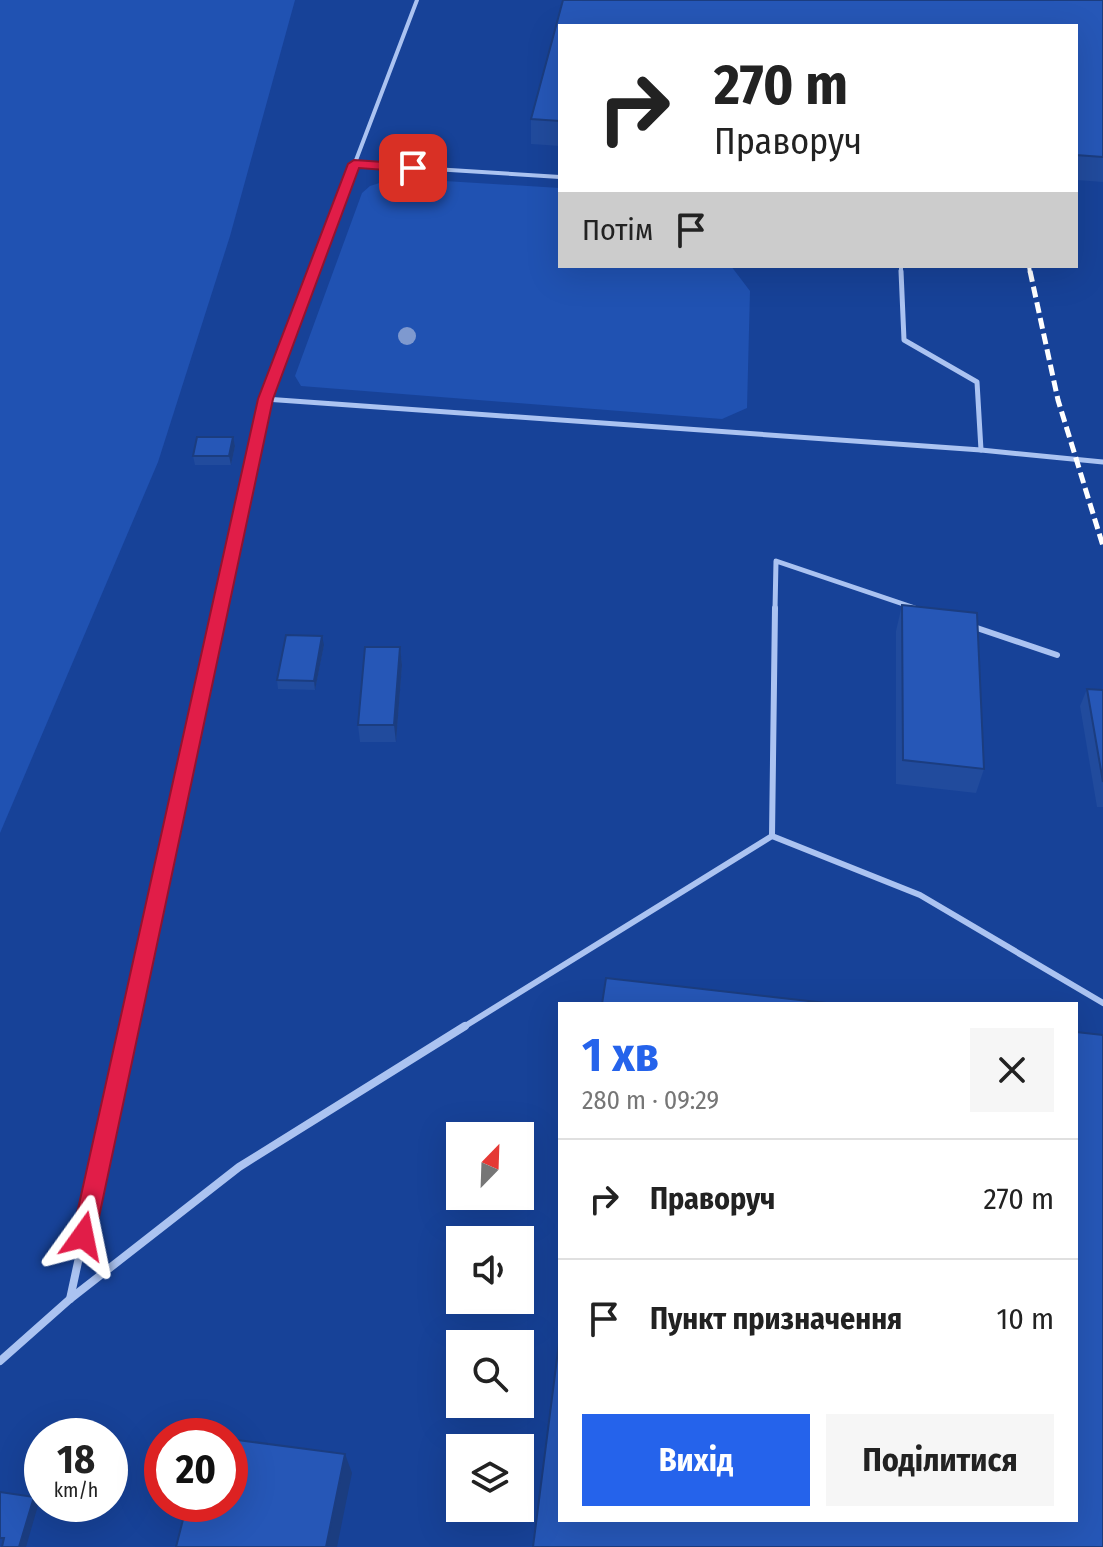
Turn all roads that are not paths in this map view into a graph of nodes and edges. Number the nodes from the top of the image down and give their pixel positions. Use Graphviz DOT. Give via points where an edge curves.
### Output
graph roads {
  1 [pos="417,0"];
  2 [pos="354,164"];
  3 [pos="558,177"];
  4 [pos="901,268"];
  5 [pos="265,399"];
  6 [pos="981,450"];
  7 [pos="1103,462"];
  8 [pos="924,611"];
  9 [pos="968,626"];
  10 [pos="1057,655"];
  11 [pos="772,836"];
  12 [pos="1103,1003"];
  13 [pos="70,1299"];
  14 [pos="0,1361"];
  1 -- 2 [label="lane"];
  2 -- 3 [label="lane"];
  2 -- 5 [label="lane"];
  4 -- 6 [label="lane" via="904,340 977,382"];
  5 -- 6 [label="lane"];
  5 -- 13 [label="lane"];
  6 -- 7 [label="lane"];
  8 -- 11 [label="lane" via="776,561"];
  9 -- 10 [label="lane"];
  11 -- 12 [label="lane" via="920,895"];
  11 -- 13 [label="lane" via="239,1167"];
  13 -- 14 [label="lane"];
}
